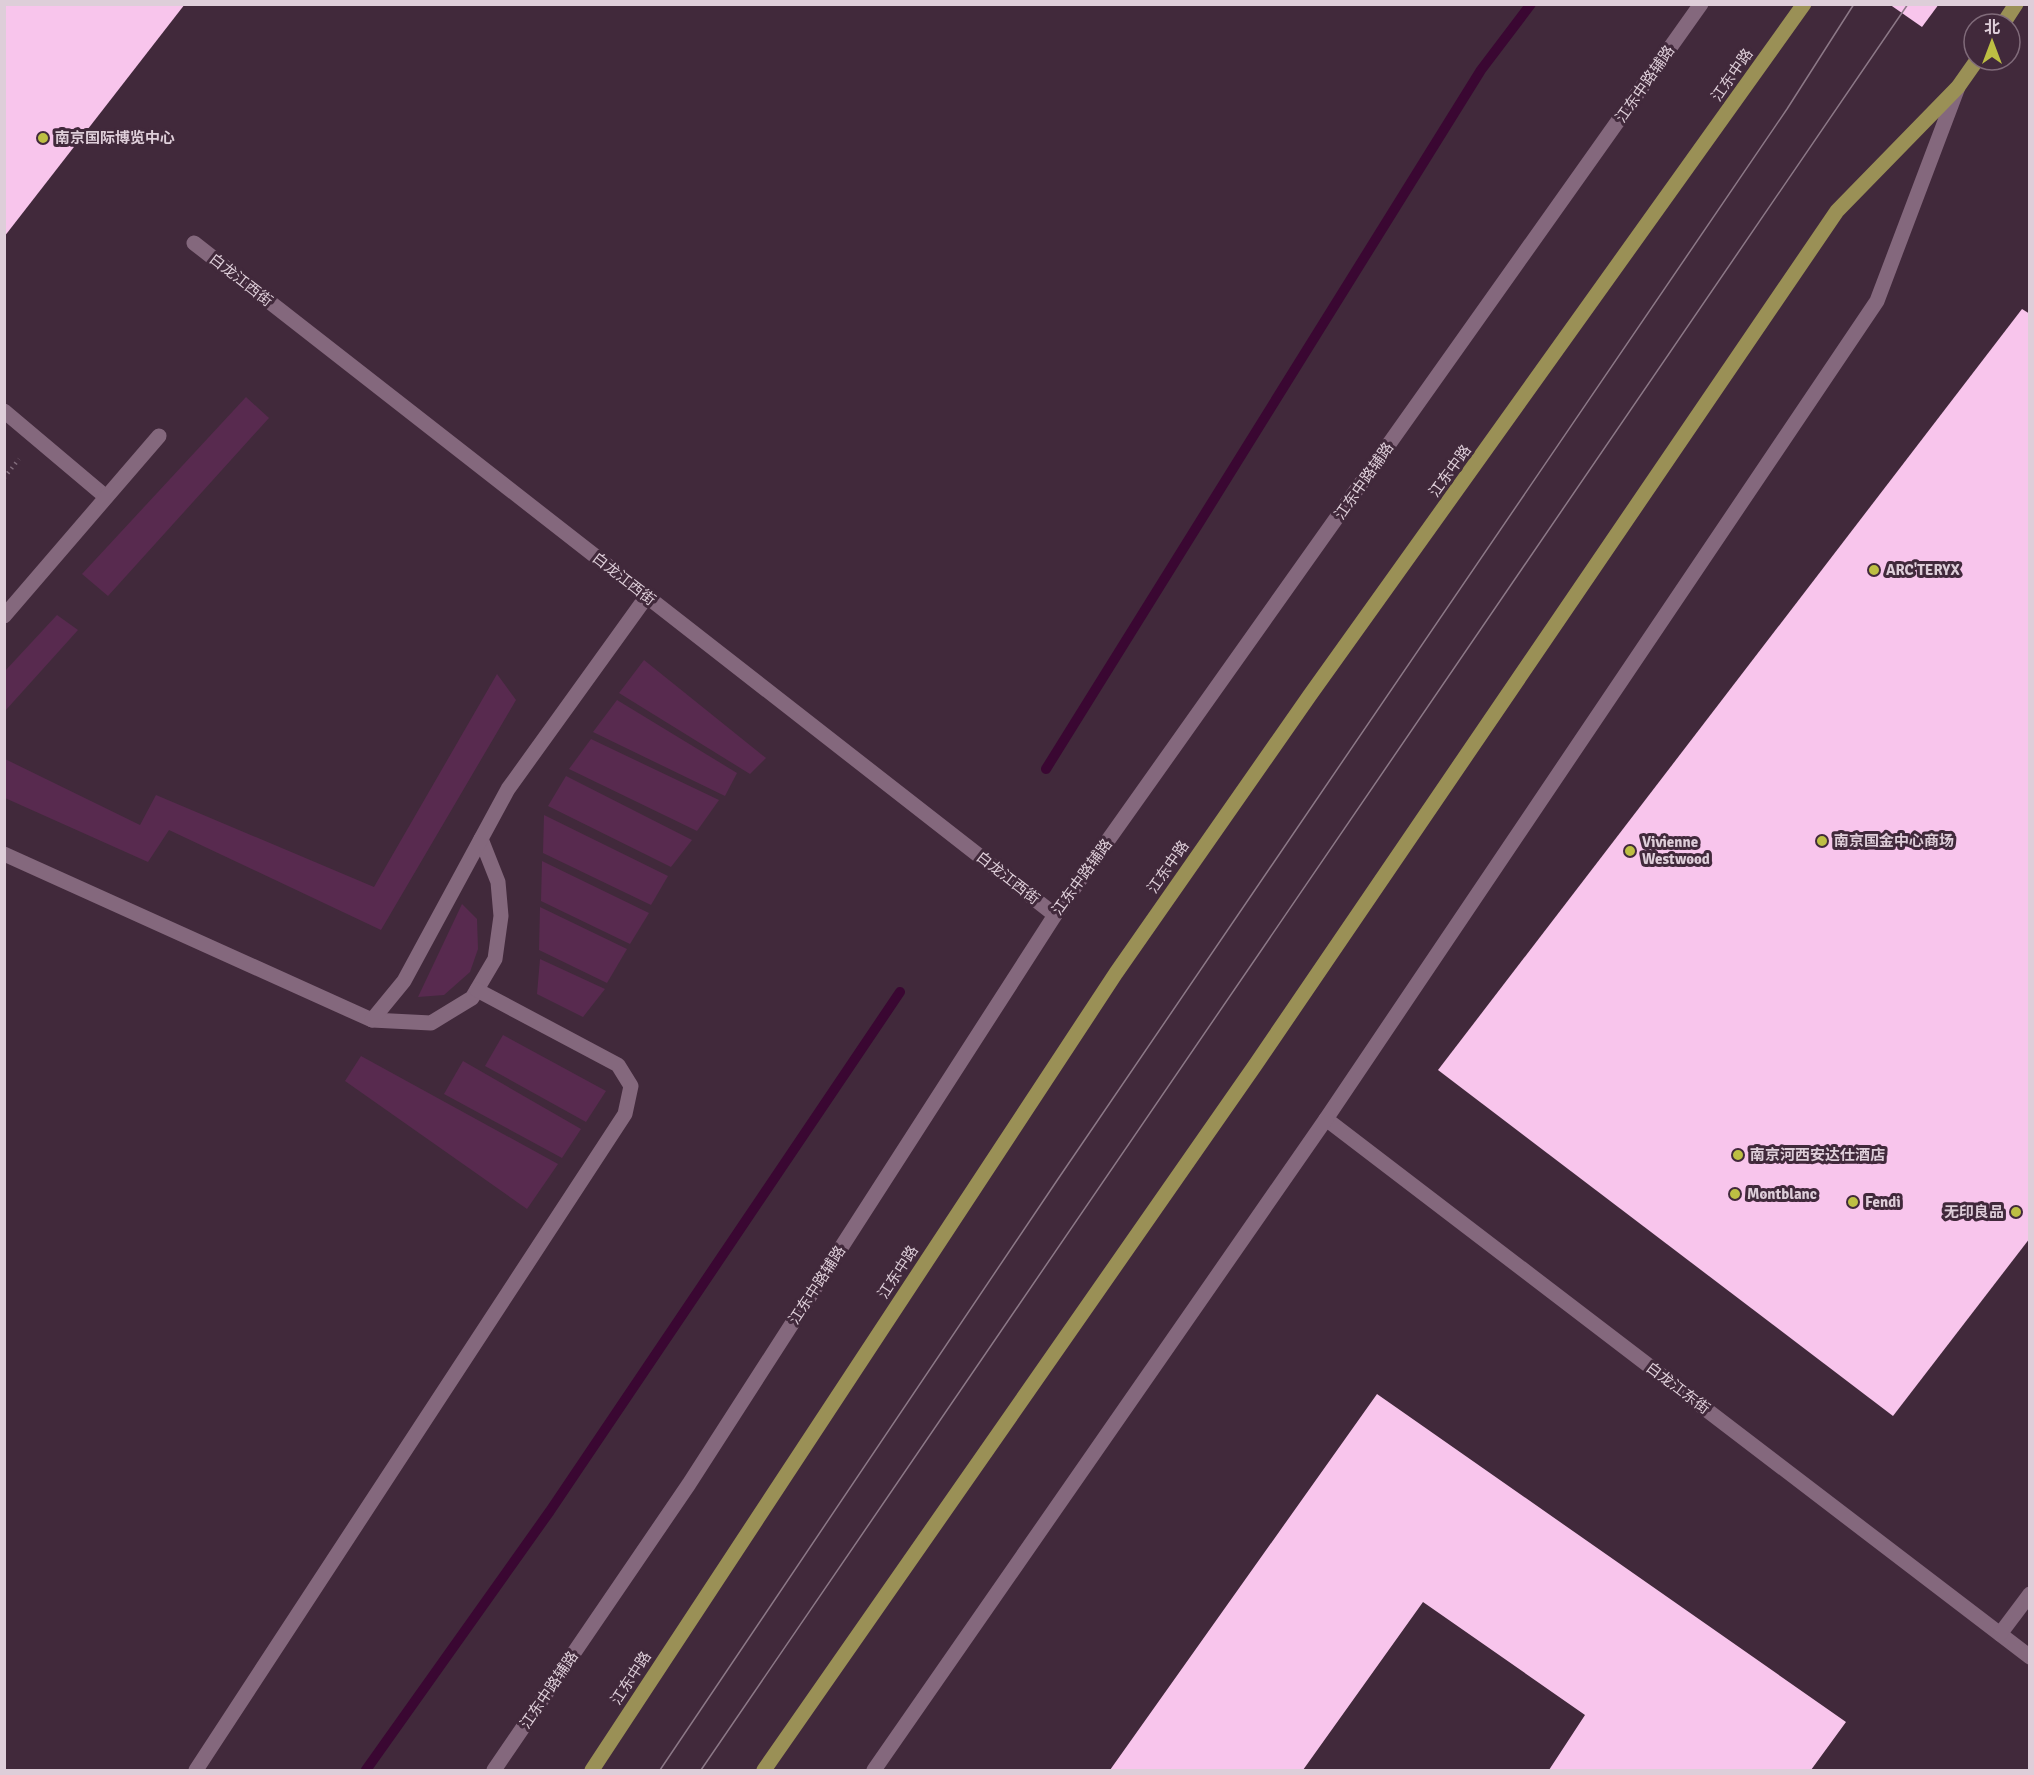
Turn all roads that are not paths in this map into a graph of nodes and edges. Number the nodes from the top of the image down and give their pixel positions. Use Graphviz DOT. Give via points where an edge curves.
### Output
graph roads {
  1 [pos="1701,4"];
  2 [pos="1804,4"];
  3 [pos="1969,72"];
  4 [pos="1958,87"];
  5 [pos="194,243"];
  6 [pos="4,411"];
  7 [pos="159,436"];
  8 [pos="106,497"];
  9 [pos="647,596"];
  10 [pos="4,616"];
  11 [pos="481,839"];
  12 [pos="4,854"];
  13 [pos="1055,915"];
  14 [pos="477,990"];
  15 [pos="372,1020"];
  16 [pos="1326,1119"];
  17 [pos="2030,1594"];
  18 [pos="2000,1634"];
  19 [pos="2030,1657"];
  20 [pos="196,1770"];
  21 [pos="494,1770"];
  22 [pos="592,1770"];
  23 [pos="764,1770"];
  24 [pos="874,1770"];
  1 -- 13 [label="street, 江东中路辅路"];
  2 -- 22 [label="main road, 江东中路" via="1116,973"];
  3 -- 4 [label="main road"];
  4 -- 16 [label="street" via="1877,301"];
  4 -- 23 [label="main road" via="1837,211 1256,1064"];
  5 -- 9 [label="street, 白龙江西街"];
  6 -- 8 [label="street"];
  7 -- 8 [label="street"];
  8 -- 10 [label="street"];
  9 -- 11 [label="street" via="508,789"];
  9 -- 13 [label="street, 白龙江西街"];
  11 -- 14 [label="street" via="498,882 501,916 495,958"];
  11 -- 15 [label="street" via="404,981"];
  12 -- 15 [label="street"];
  13 -- 21 [label="street, 江东中路辅路" via="690,1484"];
  14 -- 15 [label="street" via="472,998 431,1023"];
  14 -- 20 [label="street" via="618,1065 631,1086 625,1114"];
  16 -- 18 [label="street, 白龙江东街"];
  16 -- 24 [label="street"];
  17 -- 18 [label="street"];
  18 -- 19 [label="street, 白龙江东街"];
}
